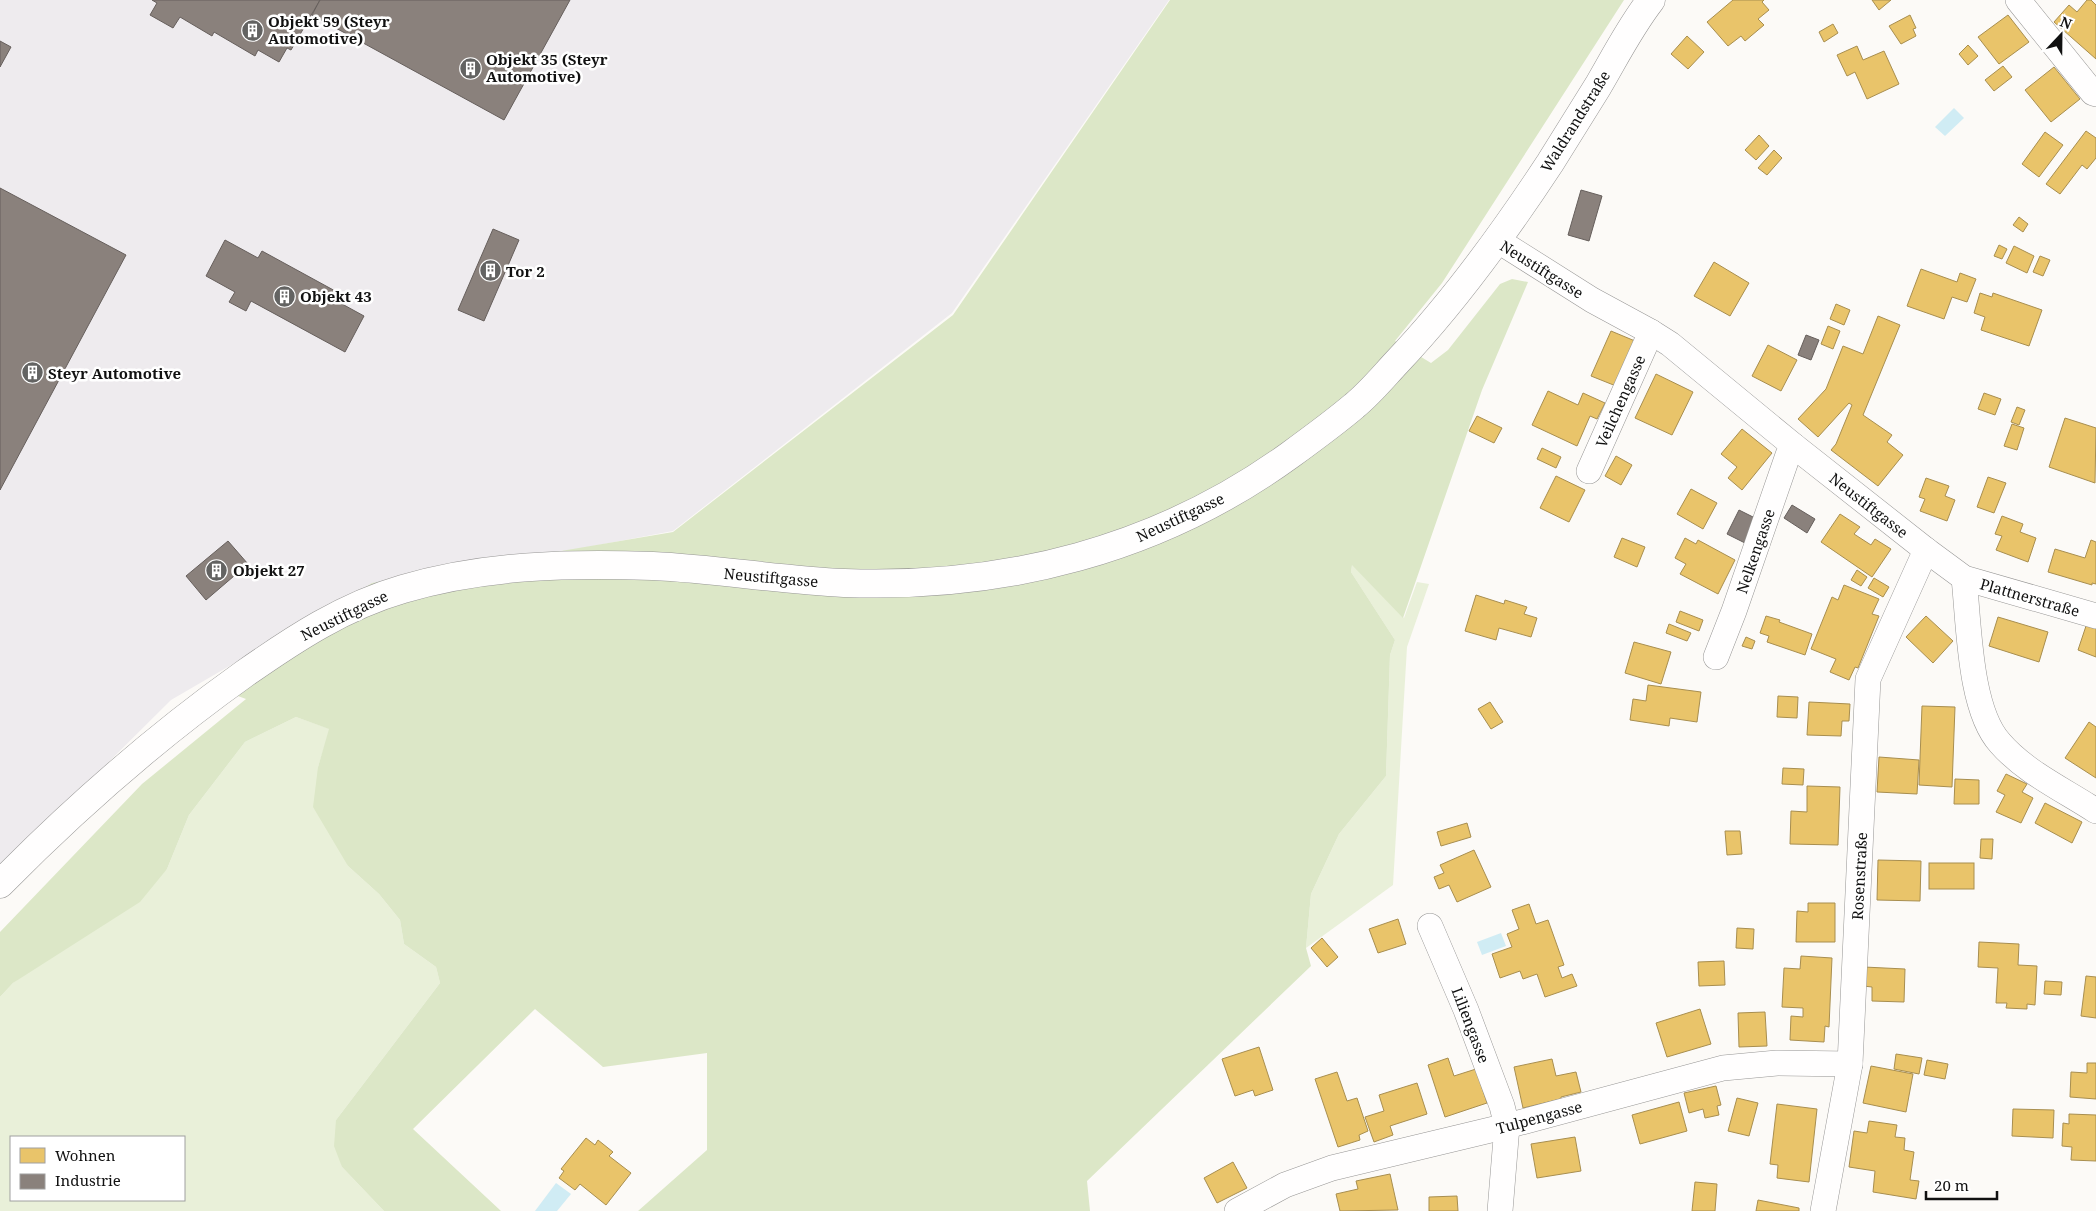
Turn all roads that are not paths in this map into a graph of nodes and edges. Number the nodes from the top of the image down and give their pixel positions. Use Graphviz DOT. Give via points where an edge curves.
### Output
graph roads {
  1 [pos="1650,0"];
  2 [pos="2018,0"];
  3 [pos="2095,92"];
  4 [pos="1497,240"];
  5 [pos="1651,332"];
  6 [pos="1794,446"];
  7 [pos="1589,471"];
  8 [pos="1926,550"];
  9 [pos="1964,578"];
  10 [pos="2096,616"];
  11 [pos="1716,657"];
  12 [pos="2096,811"];
  13 [pos="0,884"];
  14 [pos="1430,926"];
  15 [pos="1850,1064"];
  16 [pos="1507,1126"];
  17 [pos="1237,1211"];
  18 [pos="1500,1211"];
  19 [pos="1823,1211"];
  1 -- 4 [label="street, Waldrandstraße"];
  2 -- 3 [label="street"];
  4 -- 5 [label="street, Neustiftgasse" via="1592,300"];
  4 -- 13 [label="street, Neustiftgasse" via="1431,327 1357,404 1252,480 1174,522 1080,557 992,576 945,582 844,583 655,566 563,566 473,573 402,589 371,599 308,630 199,706 71,816"];
  5 -- 6 [label="street, Neustiftgasse"];
  5 -- 7 [label="street, Veilchengasse"];
  6 -- 8 [label="street, Neustiftgasse"];
  6 -- 11 [label="street, Nelkengasse"];
  8 -- 9 [label="street, Neustiftgasse"];
  8 -- 15 [label="street, Rosenstraße" via="1868,679"];
  9 -- 10 [label="street, Plattnerstraße"];
  9 -- 12 [label="street" via="1975,689 1988,726 2012,755"];
  14 -- 16 [label="street, Liliengasse" via="1466,1010"];
  15 -- 16 [label="street, Tulpengasse" via="1723,1068"];
  15 -- 19 [label="street, Rosenstraße"];
  16 -- 17 [label="street, Tulpengasse" via="1332,1168 1285,1185"];
  16 -- 18 [label="street, Liliengasse"];
}
